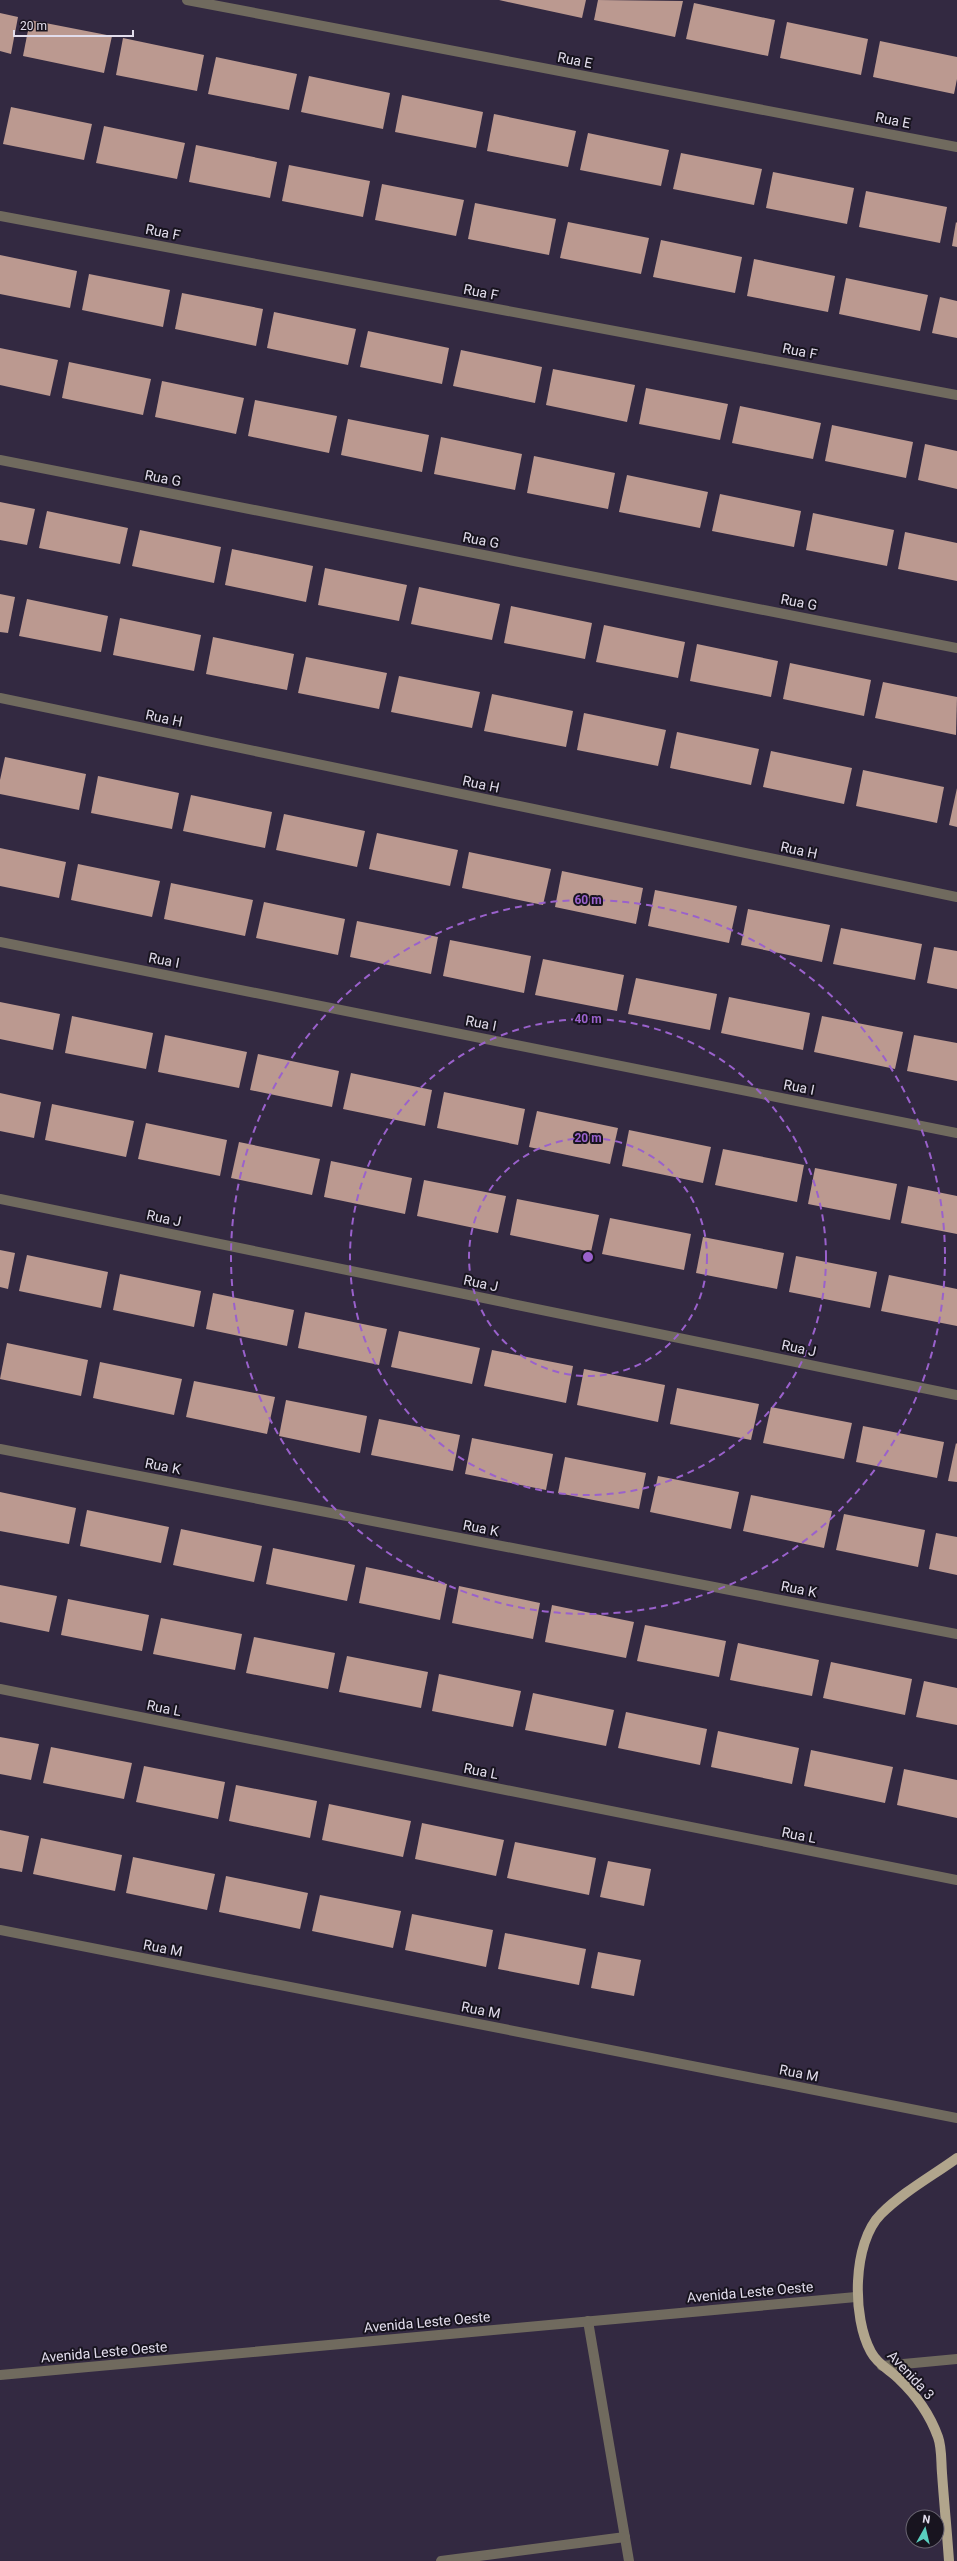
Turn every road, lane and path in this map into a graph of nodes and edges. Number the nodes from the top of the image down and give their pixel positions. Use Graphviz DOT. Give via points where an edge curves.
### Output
graph roads {
  1 [pos="188,0"];
  2 [pos="957,147"];
  3 [pos="0,216"];
  4 [pos="957,395"];
  5 [pos="0,460"];
  6 [pos="957,648"];
  7 [pos="0,698"];
  8 [pos="957,897"];
  9 [pos="0,942"];
  10 [pos="957,1133"];
  11 [pos="0,1199"];
  12 [pos="957,1395"];
  13 [pos="0,1449"];
  14 [pos="957,1634"];
  15 [pos="0,1689"];
  16 [pos="957,1880"];
  17 [pos="0,1930"];
  18 [pos="957,2118"];
  19 [pos="957,2158"];
  20 [pos="856,2296"];
  21 [pos="588,2321"];
  22 [pos="957,2359"];
  23 [pos="882,2366"];
  24 [pos="0,2375"];
  25 [pos="625,2537"];
  26 [pos="441,2561"];
  27 [pos="629,2561"];
  28 [pos="949,2561"];
  1 -- 2 [label="street, Rua E"];
  3 -- 4 [label="street, Rua F"];
  5 -- 6 [label="street, Rua G"];
  7 -- 8 [label="street, Rua H"];
  9 -- 10 [label="street, Rua I"];
  11 -- 12 [label="street, Rua J"];
  13 -- 14 [label="street, Rua K"];
  15 -- 16 [label="street, Rua L"];
  17 -- 18 [label="street, Rua M"];
  19 -- 20 [label="main road, Avenida 3" via="880,2215 866,2241 858,2272"];
  20 -- 21 [label="street, Avenida Leste Oeste"];
  20 -- 23 [label="main road, Avenida 3" via="860,2325 871,2352"];
  21 -- 24 [label="street, Avenida Leste Oeste"];
  21 -- 25 [label="street"];
  22 -- 23 [label="street"];
  23 -- 28 [label="main road, Avenida 3" via="914,2395 928,2415 938,2439"];
  25 -- 26 [label="street"];
  25 -- 27 [label="street"];
}
